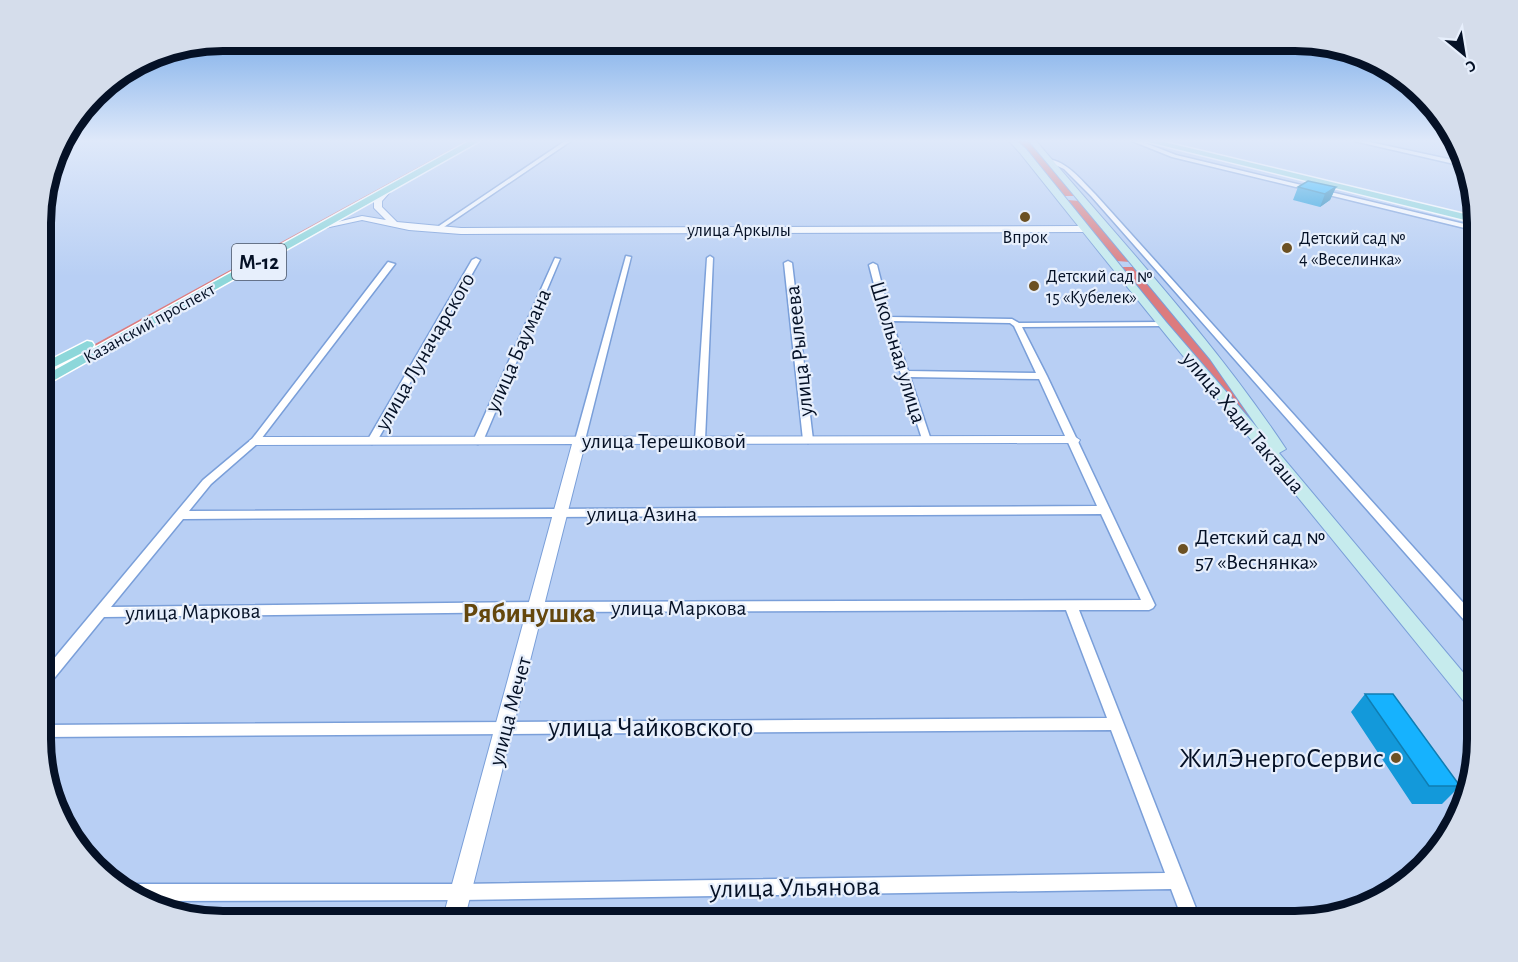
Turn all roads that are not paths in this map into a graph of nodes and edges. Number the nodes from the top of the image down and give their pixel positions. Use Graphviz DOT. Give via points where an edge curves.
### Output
graph roads {
  1 [pos="379,186"];
  2 [pos="397,186"];
  3 [pos="502,186"];
  4 [pos="1050,186"];
  5 [pos="1071,186"];
  6 [pos="1080,186"];
  7 [pos="1298,186"];
  8 [pos="1337,186"];
  9 [pos="386,192"];
  10 [pos="1061,200"];
  11 [pos="1084,202"];
  12 [pos="1100,212"];
  13 [pos="1467,217"];
  14 [pos="394,224"];
  15 [pos="325,226"];
  16 [pos="1467,227"];
  17 [pos="1084,229"];
  18 [pos="436,230"];
  19 [pos="628,257"];
  20 [pos="710,258"];
  21 [pos="557,259"];
  22 [pos="476,260"];
  23 [pos="1112,262"];
  24 [pos="788,263"];
  25 [pos="391,264"];
  26 [pos="873,265"];
  27 [pos="1138,267"];
  28 [pos="1170,283"];
  29 [pos="887,319"];
  30 [pos="1014,323"];
  31 [pos="1162,324"];
  32 [pos="51,364"];
  33 [pos="905,374"];
  34 [pos="1043,376"];
  35 [pos="51,378"];
  36 [pos="700,440"];
  37 [pos="808,440"];
  38 [pos="926,440"];
  39 [pos="1074,440"];
  40 [pos="255,441"];
  41 [pos="372,441"];
  42 [pos="478,441"];
  43 [pos="580,441"];
  44 [pos="1103,510"];
  45 [pos="562,514"];
  46 [pos="180,515"];
  47 [pos="1071,606"];
  48 [pos="537,607"];
  49 [pos="101,612"];
  50 [pos="1467,615"];
  51 [pos="51,673"];
  52 [pos="1467,675"];
  53 [pos="1467,691"];
  54 [pos="1115,724"];
  55 [pos="505,727"];
  56 [pos="51,731"];
  57 [pos="1175,881"];
  58 [pos="460,892"];
  59 [pos="147,893"];
  60 [pos="455,911"];
  61 [pos="1188,911"];
  1 -- 32 [label="main road, Казанский проспект / М-12"];
  2 -- 9 [label="main road, Казанский проспект / М-12"];
  3 -- 18 [label="street"];
  4 -- 10 [label="main road, улица Хади Такташа"];
  5 -- 11 [label="main road, улица Хади Такташа"];
  6 -- 12 [label="street"];
  7 -- 16 [label="street"];
  8 -- 13 [label="main road"];
  9 -- 14 [label="street" via="378,201 378,208"];
  9 -- 15 [label="main road, Казанский проспект / М-12"];
  10 -- 11 [label="main road"];
  10 -- 17 [label="main road, улица Хади Такташа"];
  11 -- 12 [label="main road, улица Хади Такташа"];
  12 -- 27 [label="main road, улица Хади Такташа"];
  12 -- 28 [label="street"];
  14 -- 15 [label="street, улица Аркылы" via="362,218"];
  14 -- 18 [label="street, улица Аркылы"];
  15 -- 35 [label="main road, Казанский проспект / М-12"];
  17 -- 18 [label="street, улица Аркылы"];
  17 -- 23 [label="main road, улица Хади Такташа"];
  19 -- 43 [label="street, улица Мечет"];
  20 -- 36 [label="street"];
  21 -- 42 [label="street, улица Баумана"];
  22 -- 41 [label="street, улица Луначарского"];
  23 -- 27 [label="main road"];
  23 -- 31 [label="main road, улица Хади Такташа"];
  24 -- 37 [label="street, улица Рылеева"];
  25 -- 40 [label="street"];
  26 -- 29 [label="street, Школьная улица"];
  27 -- 28 [label="street"];
  27 -- 52 [label="main road, улица Хади Такташа" via="1214,356 1286,459"];
  28 -- 50 [label="street"];
  29 -- 30 [label="street"];
  29 -- 33 [label="street, Школьная улица"];
  30 -- 31 [label="street"];
  30 -- 34 [label="street"];
  31 -- 53 [label="main road, улица Хади Такташа"];
  33 -- 34 [label="street"];
  33 -- 38 [label="street, Школьная улица"];
  34 -- 39 [label="street"];
  36 -- 37 [label="street, улица Терешковой"];
  36 -- 43 [label="street, улица Терешковой"];
  37 -- 38 [label="street, улица Терешковой"];
  38 -- 39 [label="street, улица Терешковой"];
  39 -- 44 [label="street"];
  40 -- 41 [label="street, улица Терешковой"];
  40 -- 46 [label="street" via="207,482"];
  41 -- 42 [label="street, улица Терешковой"];
  42 -- 43 [label="street, улица Терешковой"];
  43 -- 45 [label="street, улица Мечет"];
  44 -- 45 [label="street, улица Азина"];
  44 -- 47 [label="street, улица Маркова" via="1149,606"];
  45 -- 46 [label="street, улица Азина"];
  45 -- 48 [label="street, улица Мечет"];
  46 -- 49 [label="street"];
  47 -- 48 [label="street, улица Маркова"];
  47 -- 54 [label="street"];
  48 -- 49 [label="street, улица Маркова"];
  48 -- 55 [label="street, улица Мечет"];
  49 -- 51 [label="street"];
  54 -- 55 [label="street, улица Чайковского"];
  54 -- 57 [label="street"];
  55 -- 56 [label="street, улица Чайковского"];
  55 -- 58 [label="street, улица Мечет"];
  57 -- 58 [label="street, улица Ульянова"];
  57 -- 61 [label="street"];
  58 -- 59 [label="street, улица Ульянова"];
  58 -- 60 [label="street, улица Мечет"];
}
